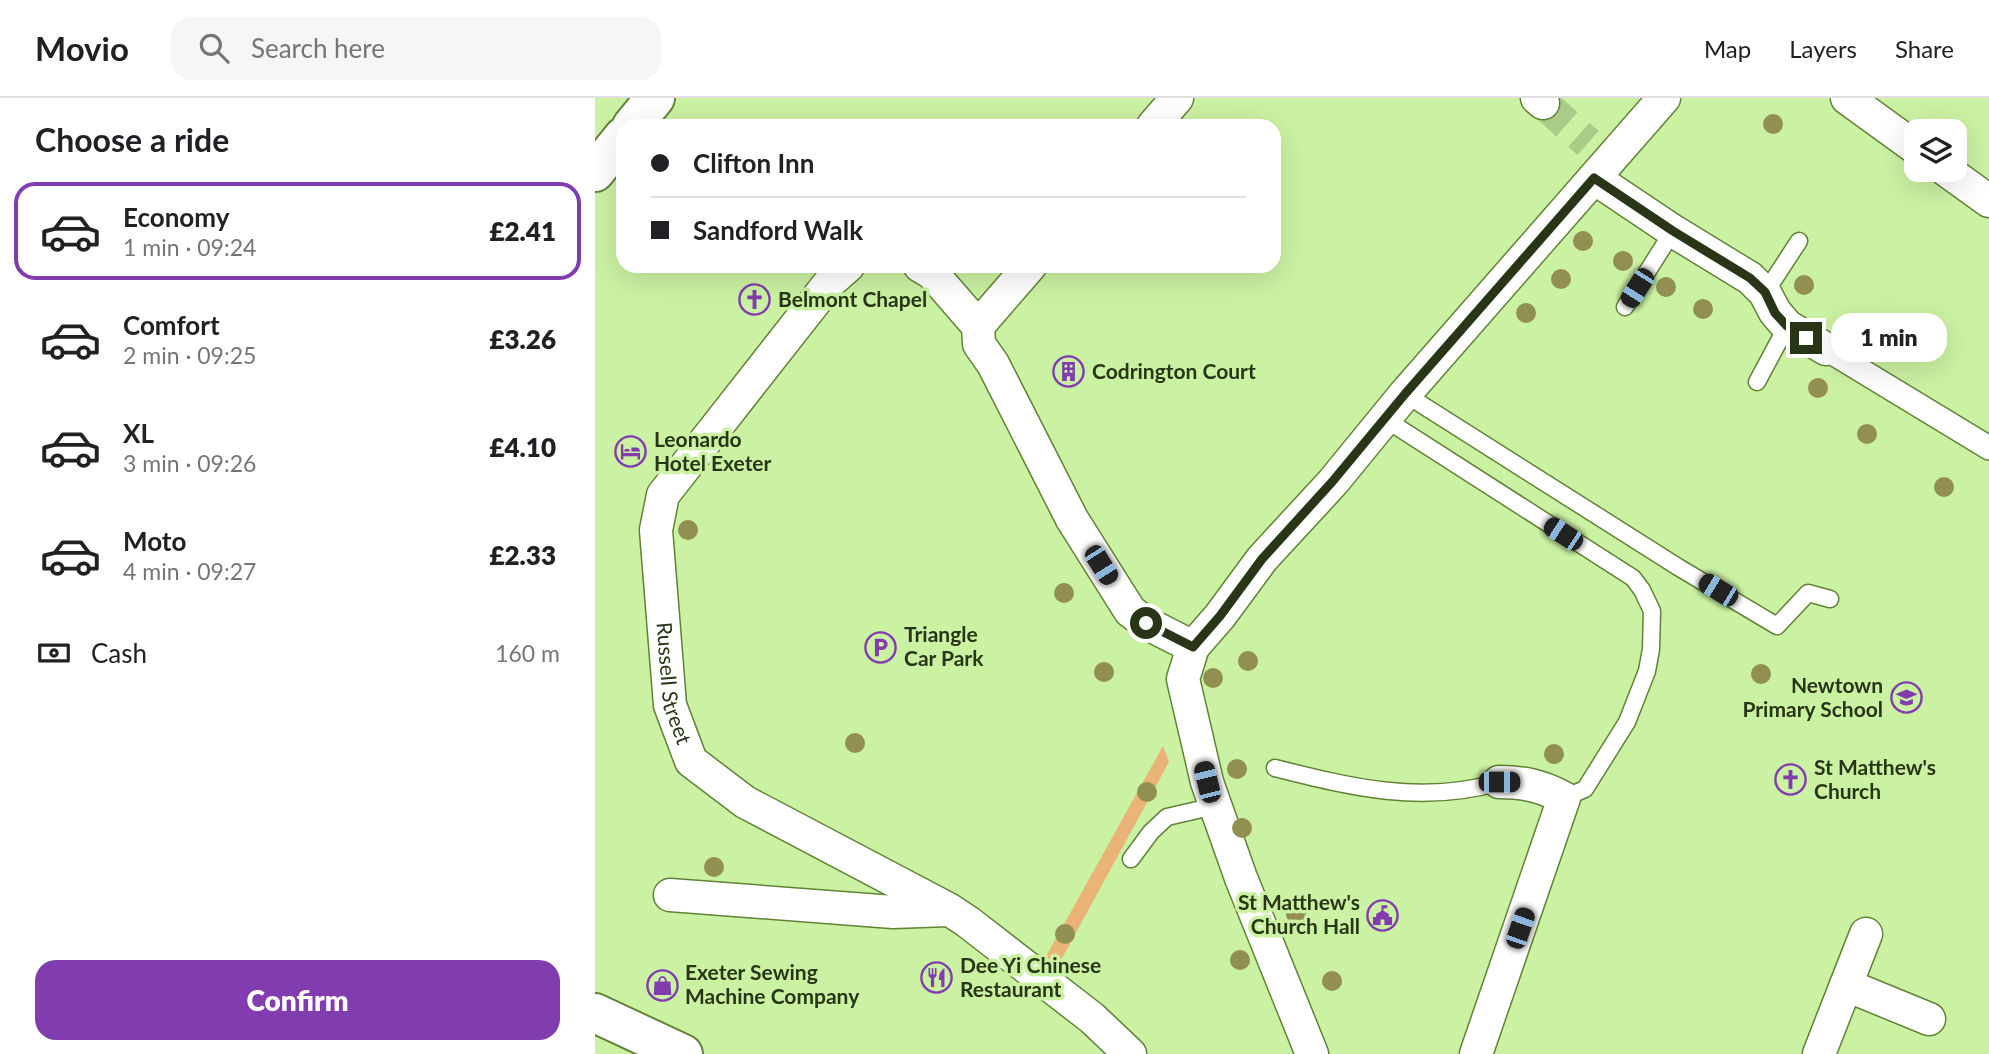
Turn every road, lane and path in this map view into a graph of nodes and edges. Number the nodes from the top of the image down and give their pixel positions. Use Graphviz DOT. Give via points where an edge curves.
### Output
graph roads {
  1 [pos="655,98"];
  2 [pos="1177,98"];
  3 [pos="1664,98"];
  4 [pos="1847,98"];
  5 [pos="638,119"];
  6 [pos="1159,119"];
  7 [pos="1904,139"];
  8 [pos="616,146"];
  9 [pos="1597,160"];
  10 [pos="595,172"];
  11 [pos="1963,182"];
  12 [pos="1989,201"];
  13 [pos="1673,231"];
  14 [pos="1799,241"];
  15 [pos="840,273"];
  16 [pos="932,273"];
  17 [pos="1024,273"];
  18 [pos="1765,292"];
  19 [pos="1625,307"];
  20 [pos="978,326"];
  21 [pos="1787,326"];
  22 [pos="1826,349"];
  23 [pos="1757,382"];
  24 [pos="1405,394"];
  25 [pos="1384,419"];
  26 [pos="1989,447"];
  27 [pos="1830,599"];
  28 [pos="1193,647"];
  29 [pos="1276,768"];
  30 [pos="1499,782"];
  31 [pos="1564,798"];
  32 [pos="1215,806"];
  33 [pos="1131,859"];
  34 [pos="670,895"];
  35 [pos="950,910"];
  36 [pos="1866,934"];
  37 [pos="1846,985"];
  38 [pos="595,1013"];
  39 [pos="1929,1019"];
  40 [pos="683,1054"];
  41 [pos="1129,1054"];
  42 [pos="1312,1054"];
  43 [pos="1476,1054"];
  44 [pos="1819,1054"];
  1 -- 5 [label="main road"];
  2 -- 6 [label="street"];
  3 -- 9 [label="street"];
  4 -- 7 [label="street"];
  8 -- 10 [label="main road"];
  9 -- 13 [label="street"];
  9 -- 24 [label="street"];
  11 -- 12 [label="street"];
  13 -- 18 [label="street"];
  13 -- 19 [label="lane"];
  14 -- 18 [label="lane"];
  15 -- 35 [label="street, Russell Street" via="663,495 656,530 670,705 691,761 745,802"];
  16 -- 20 [label="street"];
  17 -- 20 [label="street"];
  18 -- 21 [label="street"];
  20 -- 28 [label="street" via="979,344 1072,519 1130,611"];
  21 -- 22 [label="street"];
  21 -- 23 [label="lane"];
  22 -- 26 [label="street"];
  24 -- 25 [label="street"];
  24 -- 27 [label="lane" via="1777,626 1808,593"];
  25 -- 28 [label="street" via="1262,559"];
  25 -- 31 [label="lane" via="1633,578 1652,611 1647,671 1627,722 1585,789"];
  28 -- 32 [label="street" via="1183,679"];
  29 -- 30 [label="lane" via="1389,793 1479,788"];
  30 -- 31 [label="street" via="1525,782"];
  31 -- 43 [label="street"];
  32 -- 33 [label="lane" via="1167,817"];
  32 -- 42 [label="street"];
  34 -- 35 [label="street" via="893,912"];
  35 -- 41 [label="street, Russell Street" via="1092,1018"];
  36 -- 37 [label="street"];
  37 -- 39 [label="street"];
  37 -- 44 [label="street"];
  38 -- 40 [label="main road"];
}
